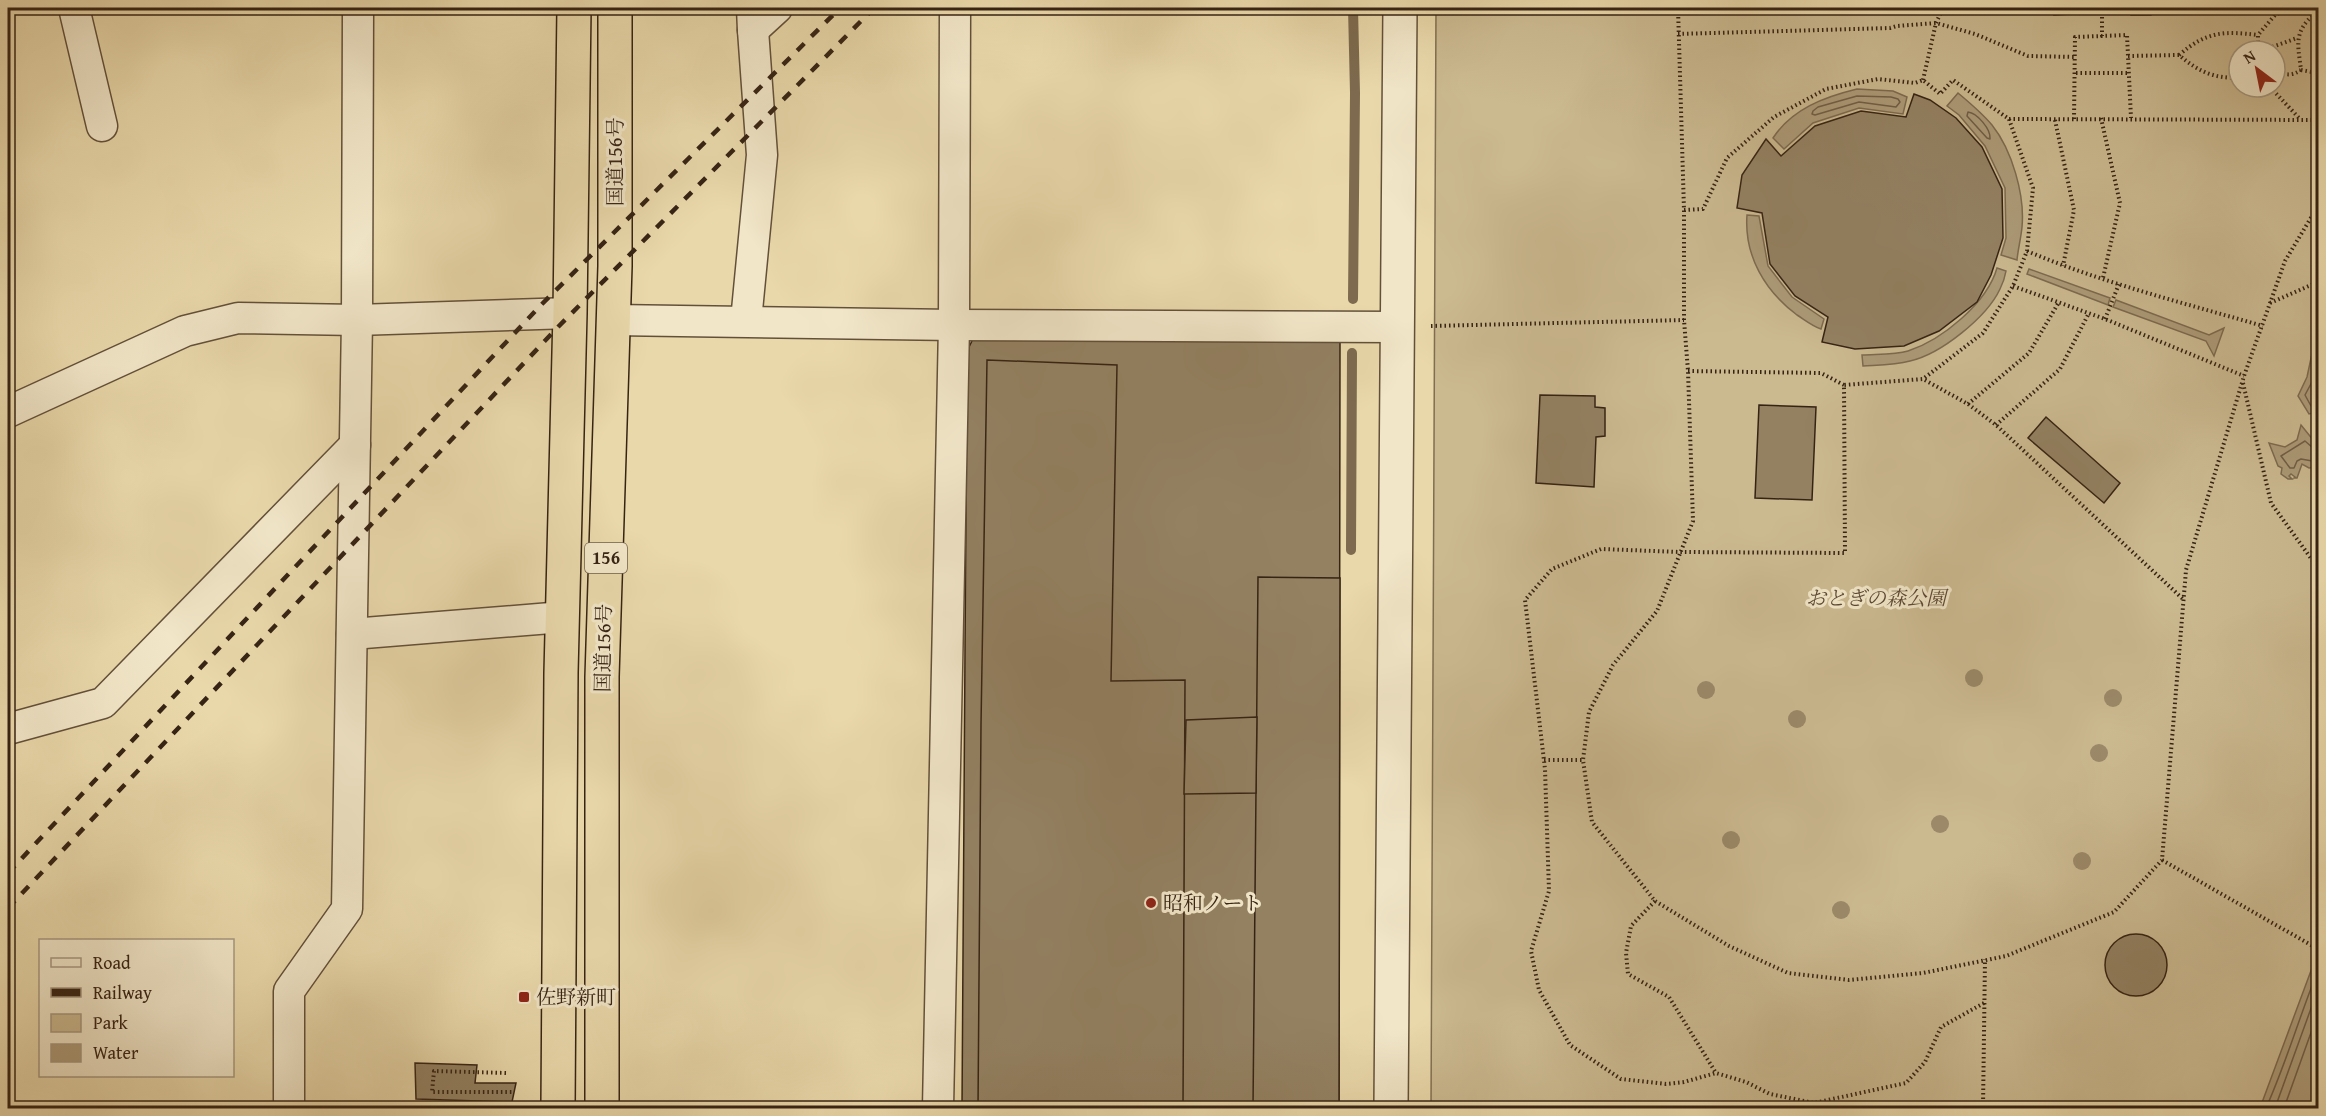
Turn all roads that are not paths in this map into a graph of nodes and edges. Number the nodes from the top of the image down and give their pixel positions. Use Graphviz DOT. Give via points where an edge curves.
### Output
graph roads {
  1 [pos="75,8"];
  2 [pos="358,8"];
  3 [pos="574,8"];
  4 [pos="615,8"];
  5 [pos="777,8"];
  6 [pos="955,8"];
  7 [pos="1400,8"];
  8 [pos="753,19"];
  9 [pos="102,126"];
  10 [pos="570,313"];
  11 [pos="357,320"];
  12 [pos="613,320"];
  13 [pos="746,321"];
  14 [pos="954,325"];
  15 [pos="1397,327"];
  16 [pos="8,412"];
  17 [pos="355,445"];
  18 [pos="563,617"];
  19 [pos="352,634"];
  20 [pos="8,729"];
  21 [pos="289,1108"];
  22 [pos="558,1108"];
  23 [pos="603,1108"];
  24 [pos="938,1108"];
  25 [pos="1391,1108"];
  1 -- 9 [label="street"];
  2 -- 11 [label="street"];
  3 -- 10 [label="highway, 国道156号 / 156"];
  4 -- 12 [label="highway, 国道156号 / 156"];
  5 -- 8 [label="street"];
  6 -- 14 [label="street"];
  7 -- 15 [label="street"];
  8 -- 13 [label="street" via="762,154"];
  10 -- 11 [label="street"];
  10 -- 18 [label="highway, 国道156号 / 156"];
  11 -- 16 [label="street" via="238,318 185,331"];
  11 -- 17 [label="street"];
  12 -- 13 [label="street"];
  12 -- 23 [label="highway, 国道156号 / 156" via="602,676"];
  13 -- 14 [label="street"];
  14 -- 15 [label="street"];
  14 -- 24 [label="street"];
  15 -- 25 [label="street"];
  17 -- 19 [label="street"];
  17 -- 20 [label="street" via="103,703"];
  18 -- 19 [label="street"];
  18 -- 22 [label="highway, 国道156号 / 156"];
  19 -- 21 [label="street" via="347,909 289,991"];
}
